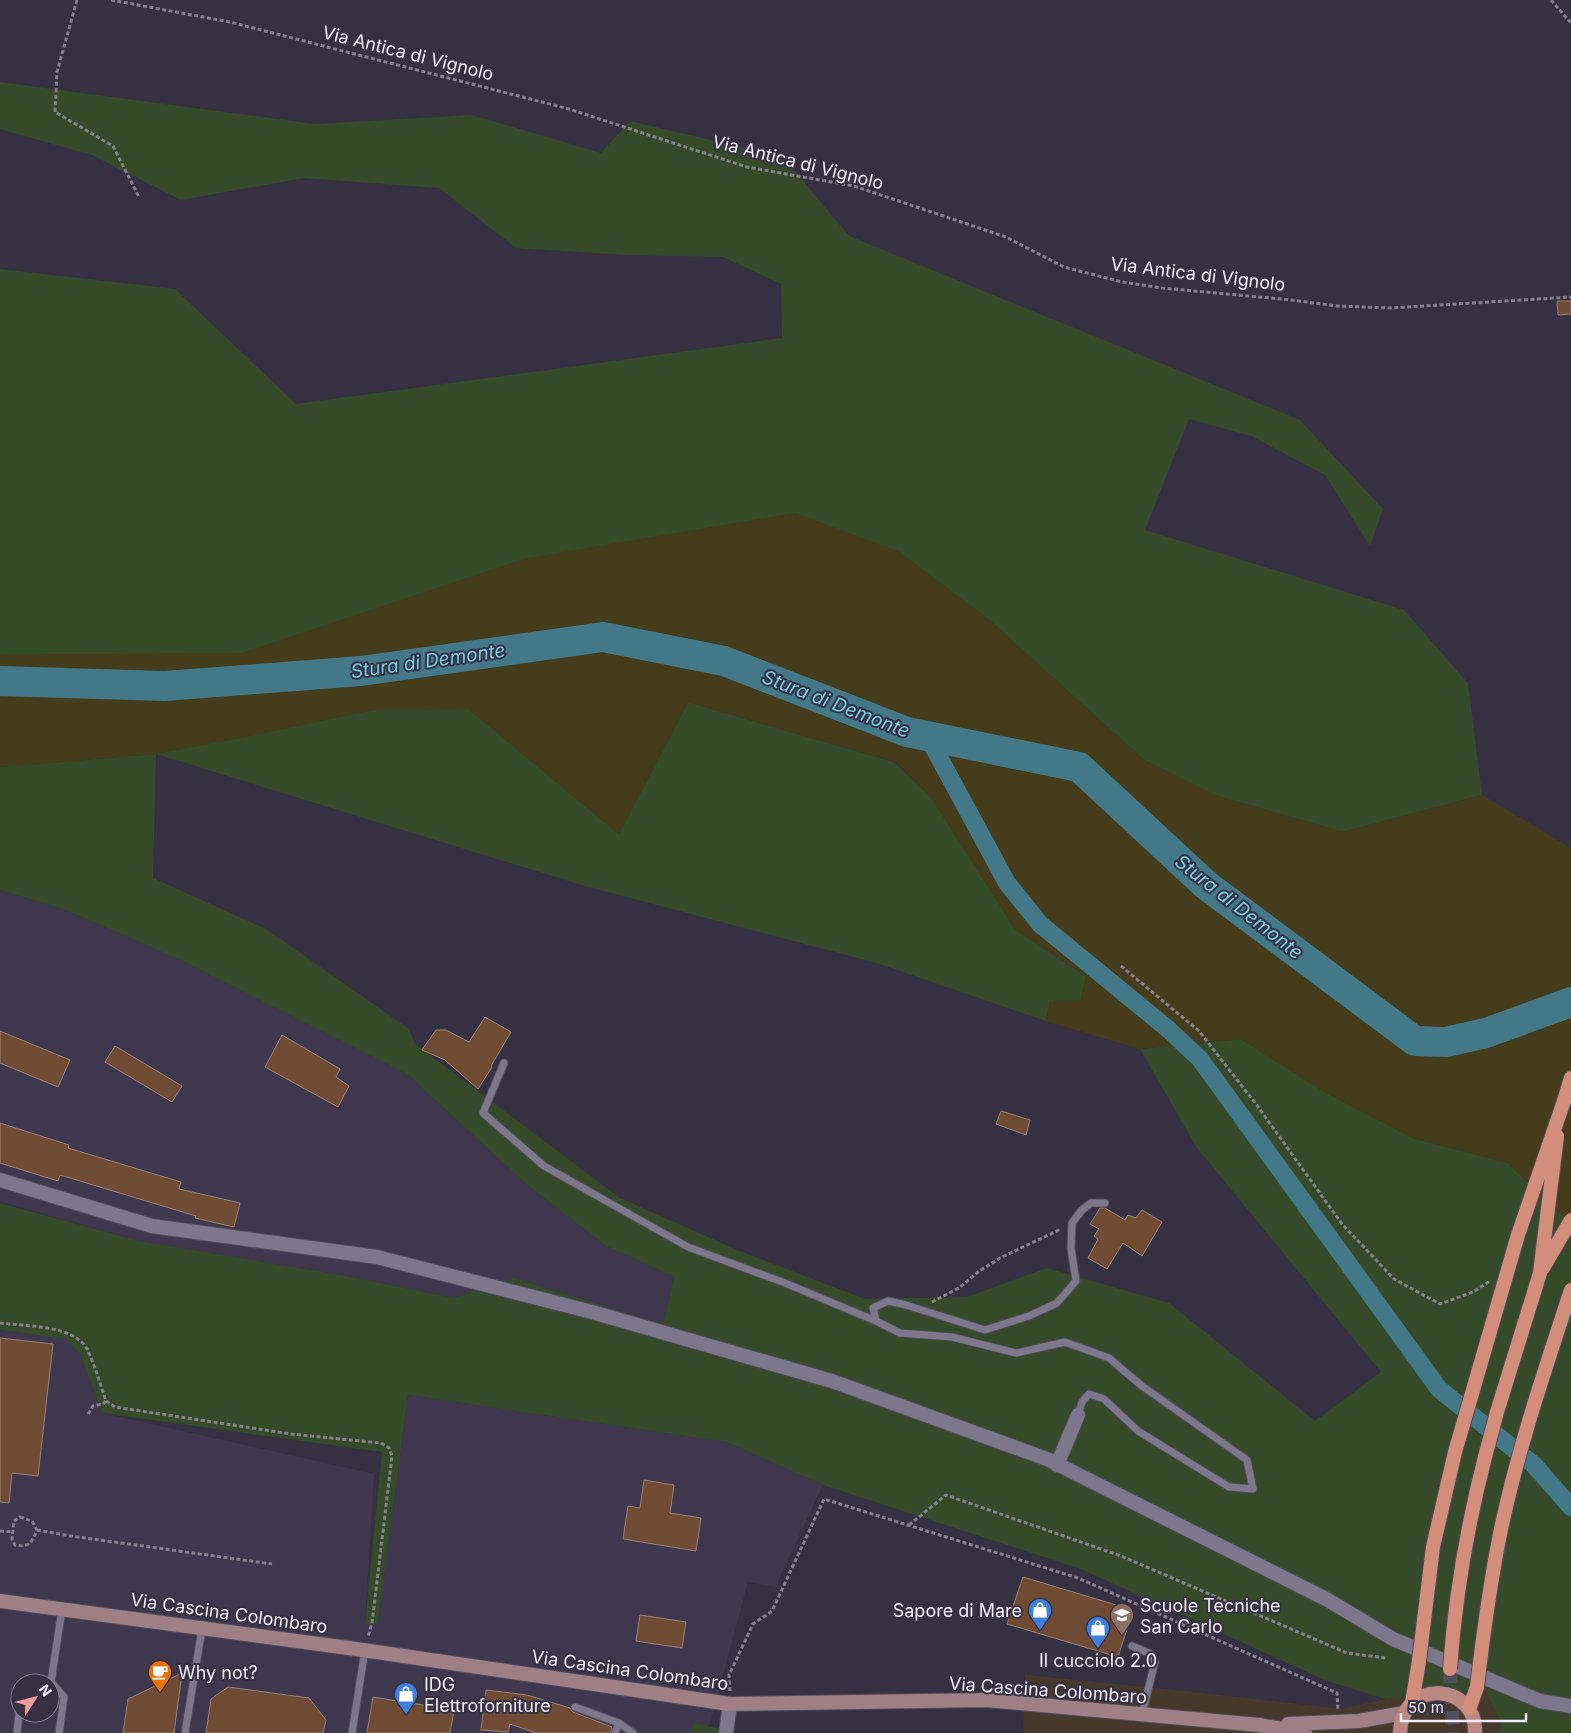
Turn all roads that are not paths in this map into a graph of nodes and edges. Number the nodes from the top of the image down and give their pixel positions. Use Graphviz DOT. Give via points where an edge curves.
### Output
graph roads {
  1 [pos="504,1063"];
  2 [pos="1571,1078"];
  3 [pos="1564,1101"];
  4 [pos="0,1180"];
  5 [pos="1105,1204"];
  6 [pos="1571,1220"];
  7 [pos="1540,1273"];
  8 [pos="1571,1290"];
  9 [pos="876,1321"];
  10 [pos="1078,1415"];
  11 [pos="1057,1465"];
  12 [pos="0,1601"];
  13 [pos="62,1609"];
  14 [pos="202,1629"];
  15 [pos="1132,1646"];
  16 [pos="365,1650"];
  17 [pos="1450,1670"];
  18 [pos="52,1673"];
  19 [pos="60,1693"];
  20 [pos="730,1704"];
  21 [pos="1571,1706"];
  22 [pos="575,1707"];
  23 [pos="1408,1708"];
  24 [pos="1469,1709"];
  25 [pos="1142,1714"];
  26 [pos="619,1723"];
  27 [pos="1259,1725"];
  28 [pos="59,1733"];
  29 [pos="185,1733"];
  30 [pos="352,1733"];
  31 [pos="615,1733"];
  32 [pos="633,1733"];
  33 [pos="726,1733"];
  34 [pos="1305,1733"];
  35 [pos="1400,1733"];
  36 [pos="1475,1733"];
  1 -- 9 [label="lane" via="483,1113 544,1166 688,1247"];
  2 -- 3 [label="highway"];
  3 -- 7 [label="highway, bridge"];
  3 -- 23 [label="highway, bridge" via="1518,1235 1455,1452 1433,1547 1419,1661"];
  4 -- 11 [label="street" via="152,1226 377,1257 592,1312 832,1381"];
  5 -- 9 [label="lane" via="1091,1203 1072,1223 1071,1248 1076,1281 1057,1303 985,1330 888,1302 873,1308"];
  6 -- 7 [label="highway, bridge"];
  7 -- 17 [label="highway, bridge" via="1474,1500 1461,1568"];
  8 -- 24 [label="highway, bridge" via="1538,1389 1500,1532 1477,1687"];
  9 -- 10 [label="lane" via="900,1333 952,1337 1016,1354 1065,1342 1109,1358 1142,1386 1247,1460 1253,1489 1229,1487 1138,1431 1104,1399 1089,1394"];
  10 -- 11 [label="street"];
  11 -- 21 [label="street" via="1328,1600 1393,1639 1540,1700"];
  12 -- 13 [label="main road, Via Cascina Colombaro"];
  13 -- 14 [label="main road, Via Cascina Colombaro"];
  13 -- 18 [label="lane"];
  14 -- 16 [label="main road, Via Cascina Colombaro"];
  14 -- 29 [label="lane"];
  15 -- 25 [label="lane" via="1151,1654 1155,1662"];
  16 -- 20 [label="main road, Via Cascina Colombaro"];
  16 -- 30 [label="lane"];
  19 -- 28 [label="lane" via="64,1697"];
  20 -- 25 [label="main road, Via Cascina Colombaro" via="987,1700"];
  20 -- 33 [label="street"];
  22 -- 26 [label="lane"];
  23 -- 24 [label="main road" via="1426,1694 1442,1693 1457,1698"];
  23 -- 27 [label="main road, Via Cascina Colombaro" via="1360,1721"];
  23 -- 35 [label="main road"];
  24 -- 36 [label="main road"];
  25 -- 27 [label="main road, Via Cascina Colombaro"];
  26 -- 31 [label="lane"];
  26 -- 32 [label="lane"];
  27 -- 34 [label="main road, Via Cascina Colombaro"];
}
